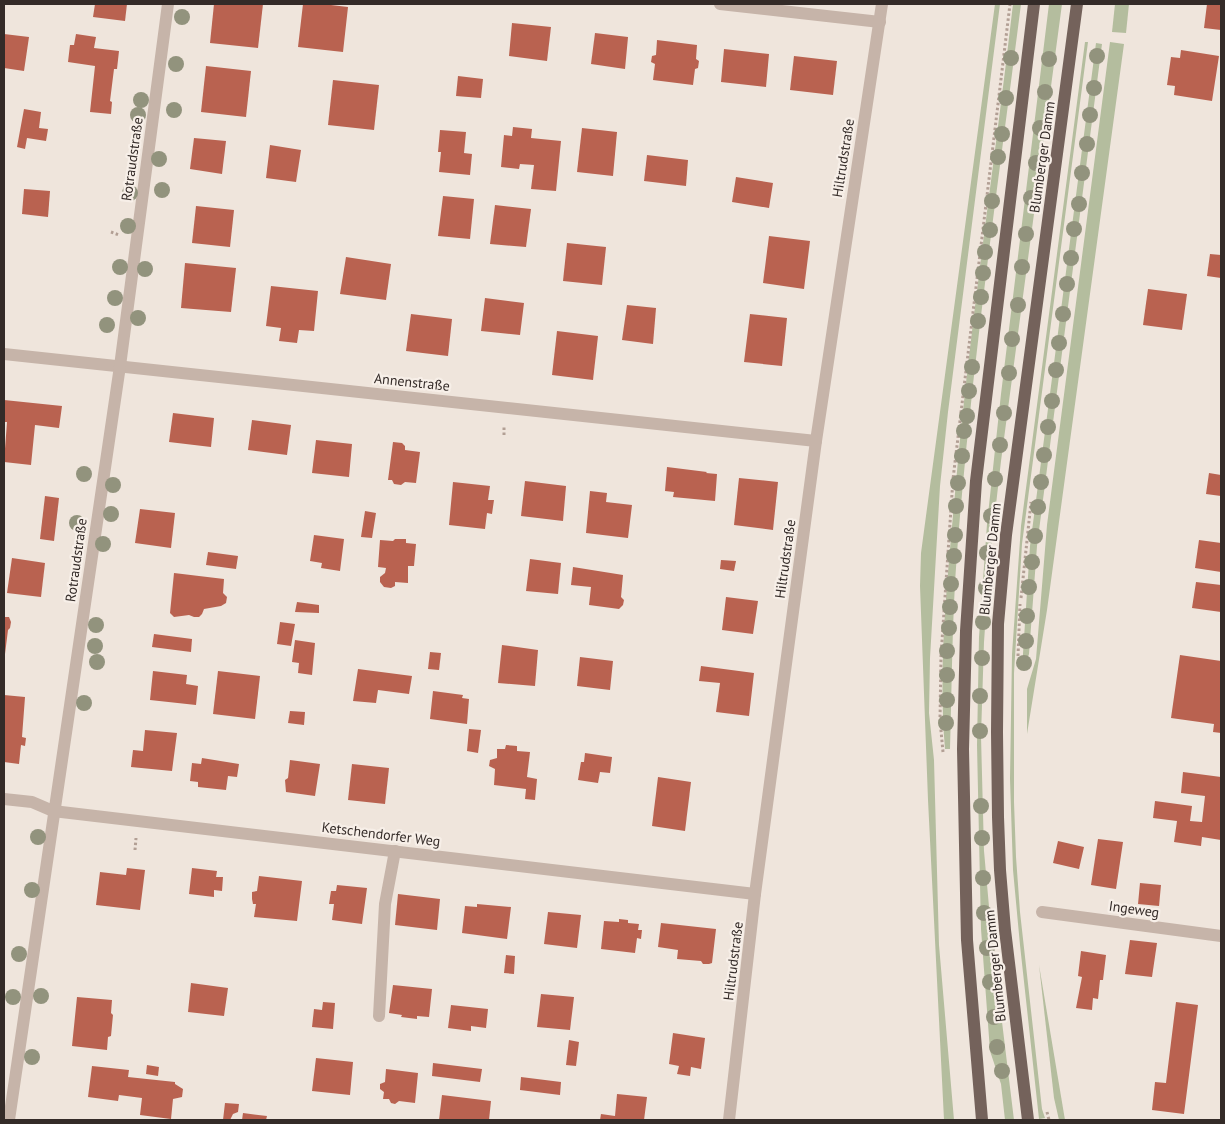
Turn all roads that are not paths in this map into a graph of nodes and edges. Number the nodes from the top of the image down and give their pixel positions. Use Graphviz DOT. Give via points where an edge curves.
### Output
graph roads {
  1 [pos="168,4"];
  2 [pos="720,4"];
  3 [pos="882,4"];
  4 [pos="1034,4"];
  5 [pos="1077,4"];
  6 [pos="880,22"];
  7 [pos="4,354"];
  8 [pos="120,366"];
  9 [pos="816,441"];
  10 [pos="4,799"];
  11 [pos="53,811"];
  12 [pos="395,851"];
  13 [pos="755,894"];
  14 [pos="1042,912"];
  15 [pos="1221,936"];
  16 [pos="379,1016"];
  17 [pos="9,1120"];
  18 [pos="729,1120"];
  19 [pos="982,1120"];
  20 [pos="1028,1120"];
  1 -- 8 [label="street, Rotraudstraße"];
  2 -- 6 [label="street"];
  3 -- 6 [label="street, Hiltrudstraße"];
  4 -- 19 [label="main road, Blumberger Damm" via="976,481 966,632 963,749 967,940"];
  5 -- 20 [label="main road, Blumberger Damm" via="1006,535 998,624 1000,870"];
  6 -- 9 [label="street, Hiltrudstraße"];
  7 -- 8 [label="street, Annenstraße"];
  8 -- 9 [label="street, Annenstraße"];
  8 -- 11 [label="street, Rotraudstraße"];
  9 -- 13 [label="street, Hiltrudstraße"];
  10 -- 11 [label="street, Ketschendorfer Weg" via="32,802"];
  11 -- 12 [label="street, Ketschendorfer Weg"];
  11 -- 17 [label="street, Rotraudstraße"];
  12 -- 13 [label="street, Ketschendorfer Weg"];
  12 -- 16 [label="street" via="385,904"];
  13 -- 18 [label="street, Hiltrudstraße"];
  14 -- 15 [label="street, Ingeweg"];
}
